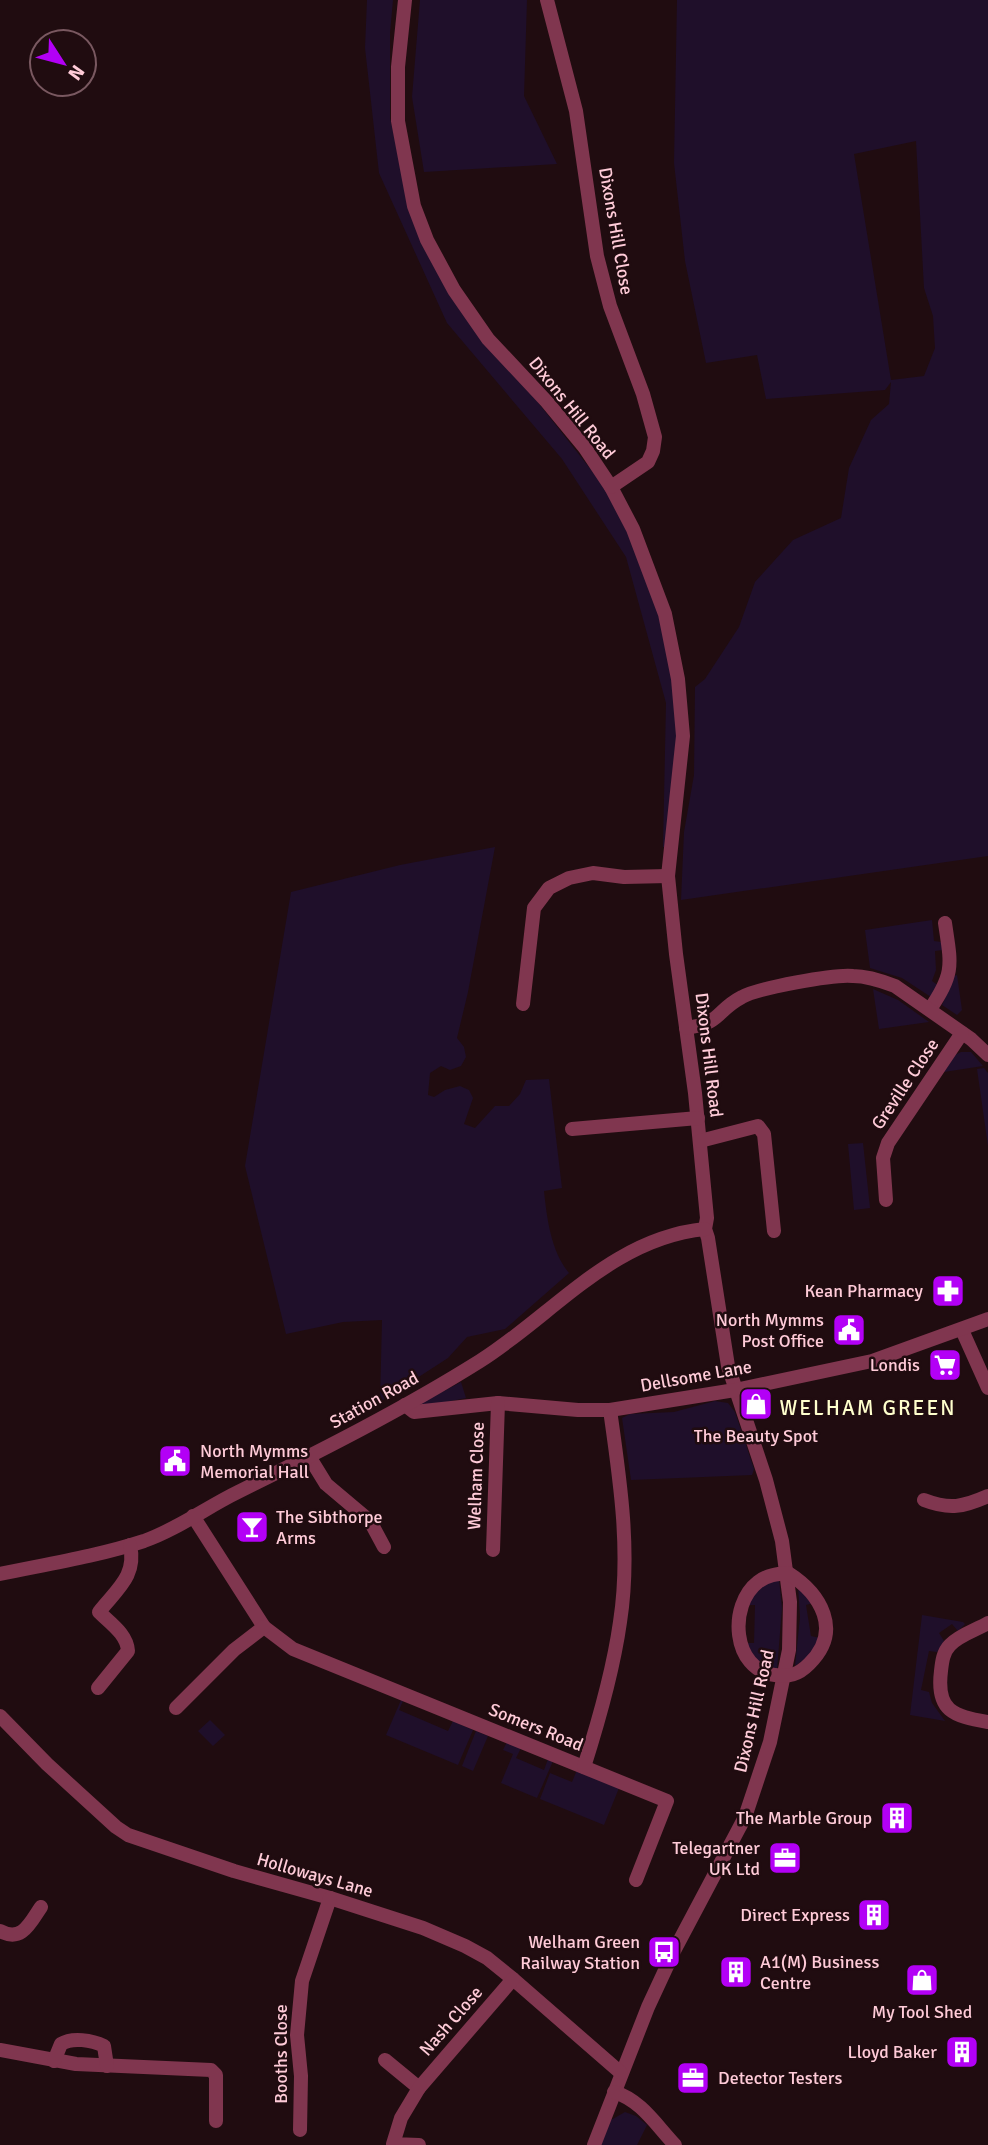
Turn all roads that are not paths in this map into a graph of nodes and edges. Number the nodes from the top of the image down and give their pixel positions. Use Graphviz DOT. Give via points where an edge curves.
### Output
graph roads {
  1 [pos="405,0"];
  2 [pos="547,0"];
  3 [pos="611,487"];
  4 [pos="668,876"];
  5 [pos="945,923"];
  6 [pos="523,1004"];
  7 [pos="930,1009"];
  8 [pos="687,1028"];
  9 [pos="962,1033"];
  10 [pos="988,1055"];
  11 [pos="698,1118"];
  12 [pos="572,1129"];
  13 [pos="700,1141"];
  14 [pos="886,1200"];
  15 [pos="705,1229"];
  16 [pos="774,1231"];
  17 [pos="988,1319"];
  18 [pos="962,1330"];
  19 [pos="988,1388"];
  20 [pos="735,1390"];
  21 [pos="498,1403"];
  22 [pos="405,1405"];
  23 [pos="610,1410"];
  24 [pos="310,1458"];
  25 [pos="988,1496"];
  26 [pos="923,1500"];
  27 [pos="193,1517"];
  28 [pos="130,1545"];
  29 [pos="384,1547"];
  30 [pos="493,1550"];
  31 [pos="788,1573"];
  32 [pos="0,1574"];
  33 [pos="988,1623"];
  34 [pos="264,1627"];
  35 [pos="785,1676"];
  36 [pos="98,1688"];
  37 [pos="176,1708"];
  38 [pos="0,1716"];
  39 [pos="988,1722"];
  40 [pos="584,1767"];
  41 [pos="636,1880"];
  42 [pos="330,1898"];
  43 [pos="41,1907"];
  44 [pos="0,1931"];
  45 [pos="513,1979"];
  46 [pos="0,2050"];
  47 [pos="54,2060"];
  48 [pos="384,2060"];
  49 [pos="107,2066"];
  50 [pos="621,2073"];
  51 [pos="419,2088"];
  52 [pos="614,2092"];
  53 [pos="216,2121"];
  54 [pos="300,2130"];
  55 [pos="419,2145"];
  56 [pos="594,2145"];
  57 [pos="675,2145"];
  1 -- 3 [label="street, Dixons Hill Road" via="398,121 414,205 427,240 488,339 547,402"];
  2 -- 3 [label="street, Dixons Hill Close" via="576,111 600,268 655,438 648,461"];
  3 -- 4 [label="street, Dixons Hill Road" via="651,571 678,679 683,736"];
  4 -- 6 [label="street" via="593,873 549,888 534,908"];
  4 -- 8 [label="street, Dixons Hill Road"];
  5 -- 7 [label="street" via="949,976"];
  7 -- 8 [label="street" via="883,981 837,976 758,990 736,1001 712,1023"];
  7 -- 9 [label="street"];
  8 -- 11 [label="street, Dixons Hill Road"];
  9 -- 10 [label="street"];
  9 -- 14 [label="street, Greville Close" via="888,1143 883,1158"];
  11 -- 12 [label="street"];
  11 -- 13 [label="street, Dixons Hill Road"];
  13 -- 15 [label="street, Dixons Hill Road"];
  13 -- 16 [label="street" via="758,1126 764,1133"];
  15 -- 20 [label="street, Dixons Hill Road"];
  15 -- 22 [label="street, Station Road" via="671,1236 611,1262 498,1349"];
  17 -- 18 [label="street, Dellsome Lane"];
  18 -- 19 [label="street"];
  18 -- 20 [label="street, Dellsome Lane" via="861,1364"];
  20 -- 23 [label="street, Dellsome Lane"];
  20 -- 31 [label="street, Dixons Hill Road" via="766,1480"];
  21 -- 22 [label="street, Dellsome Lane" via="414,1412"];
  21 -- 23 [label="street, Dellsome Lane"];
  21 -- 30 [label="street, Welham Close"];
  22 -- 24 [label="street, Station Road"];
  23 -- 40 [label="street, Somers Road" via="624,1518 623,1589 603,1707"];
  24 -- 27 [label="street, Station Road"];
  24 -- 29 [label="street" via="326,1483 370,1521"];
  25 -- 26 [label="street" via="960,1506 943,1507"];
  27 -- 28 [label="street, Station Road"];
  27 -- 34 [label="street, Somers Road"];
  28 -- 32 [label="street, Station Road"];
  28 -- 36 [label="street" via="131,1570 99,1612 121,1633 128,1651"];
  31 -- 35 [label="street, Dixons Hill Road" via="790,1626"];
  31 -- 35 [label="street" via="817,1598 826,1625 825,1639 813,1660 797,1674"];
  31 -- 35 [label="street" via="771,1575 751,1589 744,1599 739,1630 742,1649 752,1663 766,1674"];
  33 -- 39 [label="street" via="950,1644 942,1660 939,1686 951,1712"];
  34 -- 37 [label="street"];
  34 -- 40 [label="street, Somers Road" via="293,1649"];
  35 -- 50 [label="street, Dixons Hill Road" via="770,1742 745,1817 674,1951"];
  38 -- 42 [label="street, Holloways Lane" via="47,1765 128,1835"];
  40 -- 41 [label="street" via="667,1801"];
  42 -- 45 [label="street, Holloways Lane" via="443,1936 488,1958"];
  42 -- 54 [label="street, Booths Close" via="302,1981"];
  43 -- 44 [label="street" via="19,1935"];
  45 -- 50 [label="street, Holloways Lane"];
  45 -- 51 [label="street, Nash Close"];
  46 -- 47 [label="street"];
  47 -- 49 [label="street"];
  47 -- 49 [label="street" via="61,2044 72,2040 104,2046"];
  48 -- 51 [label="street"];
  49 -- 53 [label="street" via="211,2070 216,2075"];
  50 -- 52 [label="street, Dixons Hill Road"];
  51 -- 55 [label="street, Nash Close" via="401,2118 393,2144"];
  52 -- 56 [label="street, Dixons Hill Road"];
  52 -- 57 [label="street" via="638,2104"];
}
